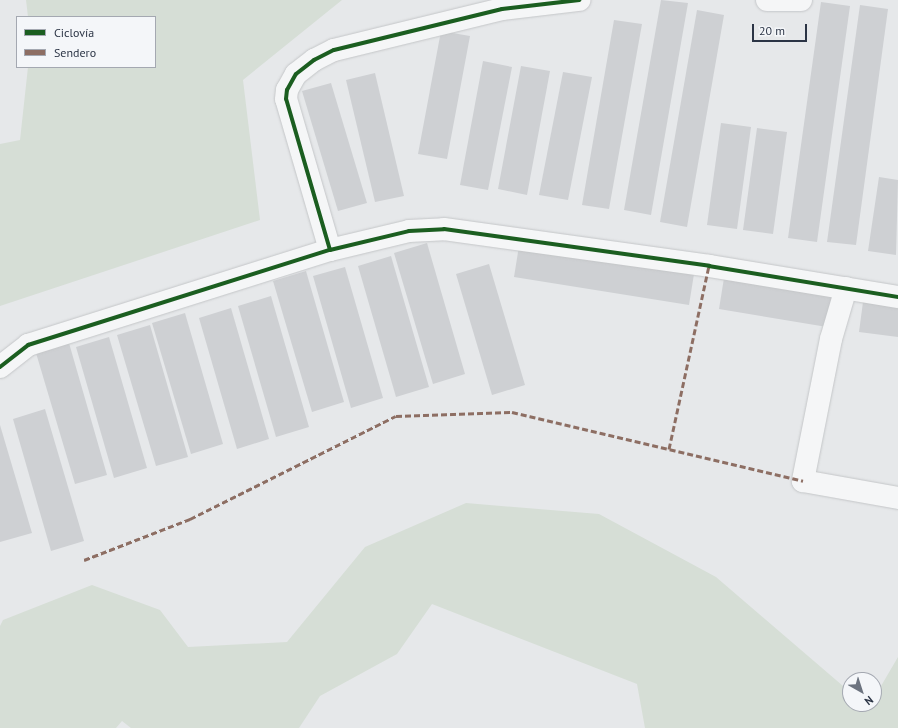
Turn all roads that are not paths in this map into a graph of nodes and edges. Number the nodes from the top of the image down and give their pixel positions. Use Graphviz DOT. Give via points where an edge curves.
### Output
graph roads {
  1 [pos="579,0"];
  2 [pos="767,0"];
  3 [pos="801,0"];
  4 [pos="330,250"];
  5 [pos="846,288"];
  6 [pos="898,298"];
  7 [pos="0,367"];
  8 [pos="898,498"];
  1 -- 4 [label="street" via="502,9 334,50 314,60 296,74 287,90 286,99"];
  2 -- 3 [label="street"];
  4 -- 5 [label="street" via="408,231 444,229"];
  4 -- 7 [label="street" via="28,345"];
  5 -- 6 [label="street"];
  5 -- 8 [label="street" via="831,339 803,481"];
}
